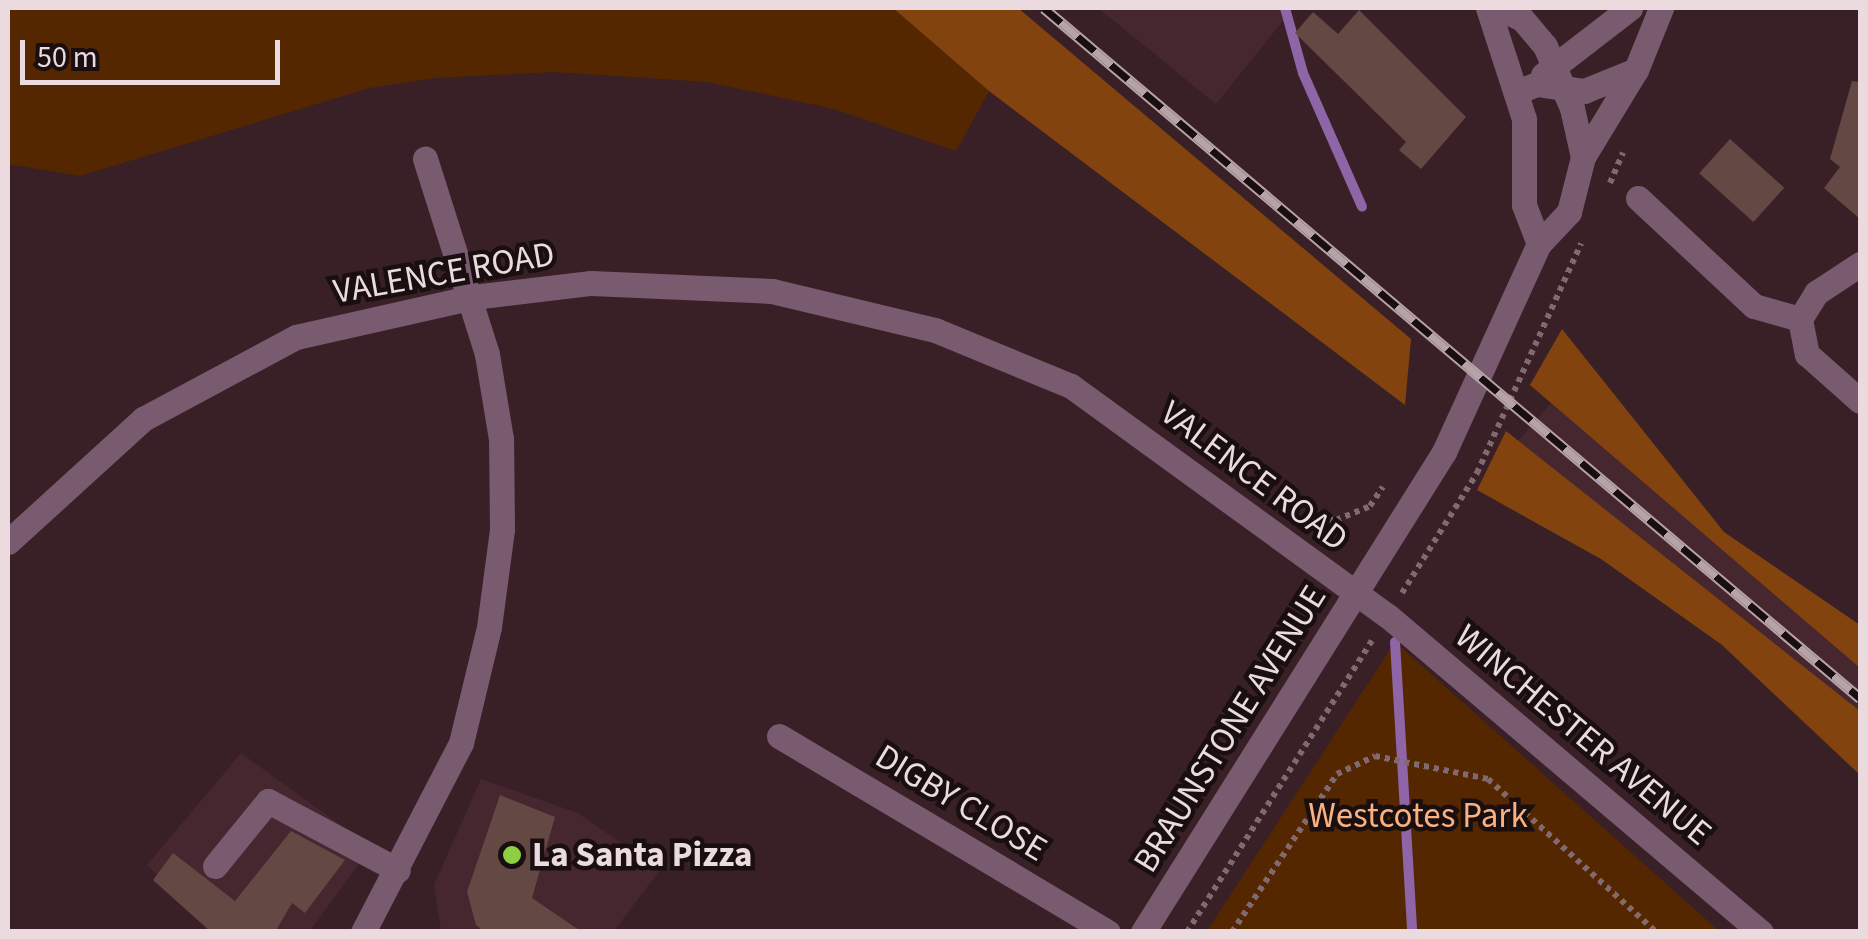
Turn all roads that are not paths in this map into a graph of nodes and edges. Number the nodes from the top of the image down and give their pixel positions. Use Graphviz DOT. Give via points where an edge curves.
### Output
graph roads {
  1 [pos="1488,8"];
  2 [pos="1498,8"];
  3 [pos="1630,8"];
  4 [pos="1661,8"];
  5 [pos="1552,61"];
  6 [pos="1636,70"];
  7 [pos="1528,88"];
  8 [pos="1564,88"];
  9 [pos="1583,156"];
  10 [pos="425,160"];
  11 [pos="1638,198"];
  12 [pos="1539,244"];
  13 [pos="1860,264"];
  14 [pos="473,297"];
  15 [pos="1800,319"];
  16 [pos="1860,400"];
  17 [pos="8,542"];
  18 [pos="1356,596"];
  19 [pos="779,736"];
  20 [pos="214,866"];
  21 [pos="398,870"];
  22 [pos="363,932"];
  23 [pos="1108,932"];
  24 [pos="1143,932"];
  25 [pos="1762,932"];
  1 -- 7 [label="street" via="1493,43"];
  2 -- 5 [label="street, BRAUNSTONE AVENUE" via="1522,20"];
  3 -- 5 [label="street"];
  4 -- 6 [label="street, BRAUNSTONE AVENUE"];
  5 -- 7 [label="street"];
  5 -- 8 [label="street, BRAUNSTONE AVENUE"];
  6 -- 8 [label="street" via="1600,87"];
  6 -- 9 [label="street, BRAUNSTONE AVENUE"];
  7 -- 8 [label="street"];
  7 -- 12 [label="street" via="1524,205"];
  8 -- 9 [label="street, BRAUNSTONE AVENUE"];
  9 -- 12 [label="street, BRAUNSTONE AVENUE" via="1569,212"];
  10 -- 14 [label="street"];
  11 -- 15 [label="street" via="1754,306"];
  12 -- 18 [label="street, BRAUNSTONE AVENUE" via="1444,452"];
  13 -- 15 [label="street" via="1816,292"];
  14 -- 17 [label="street, VALENCE ROAD" via="296,338 144,419"];
  14 -- 18 [label="street, VALENCE ROAD" via="591,283 772,291 935,330 1071,386"];
  14 -- 21 [label="street" via="502,440 490,627 461,743"];
  15 -- 16 [label="street" via="1807,354"];
  18 -- 24 [label="street, BRAUNSTONE AVENUE"];
  18 -- 25 [label="street, WINCHESTER AVENUE"];
  19 -- 23 [label="street, DIGBY CLOSE"];
  20 -- 21 [label="street" via="268,801"];
  21 -- 22 [label="street"];
}
